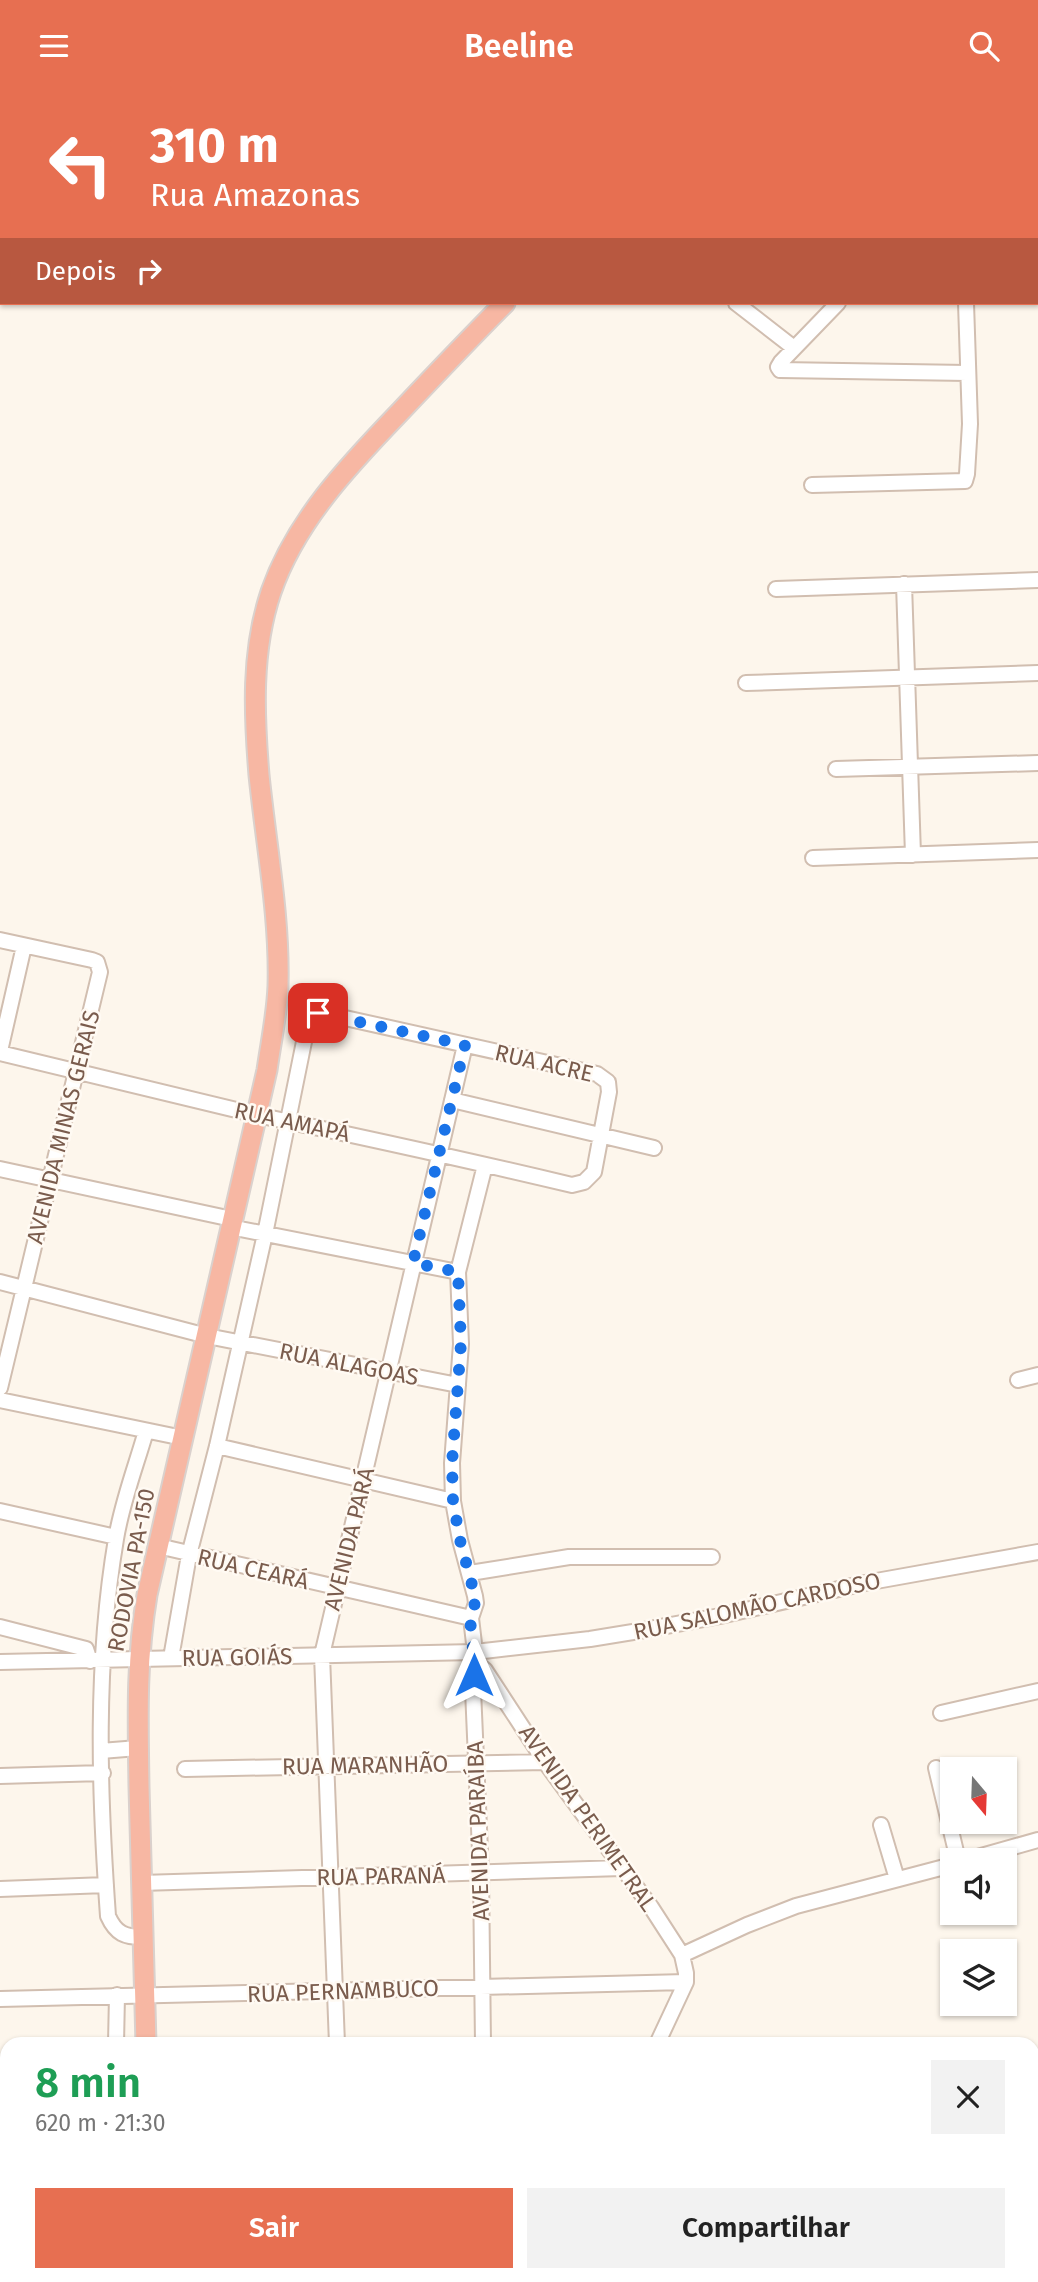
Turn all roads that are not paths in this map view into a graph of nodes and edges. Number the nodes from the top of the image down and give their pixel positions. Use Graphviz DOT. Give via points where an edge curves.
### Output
graph roads {
  1 [pos="503,305"];
  2 [pos="739,305"];
  3 [pos="836,305"];
  4 [pos="966,305"];
  5 [pos="794,348"];
  6 [pos="967,373"];
  7 [pos="812,485"];
  8 [pos="1038,580"];
  9 [pos="904,585"];
  10 [pos="776,589"];
  11 [pos="1038,673"];
  12 [pos="907,678"];
  13 [pos="746,683"];
  14 [pos="1038,763"];
  15 [pos="910,767"];
  16 [pos="836,769"];
  17 [pos="1038,851"];
  18 [pos="913,855"];
  19 [pos="813,858"];
  20 [pos="0,940"];
  21 [pos="24,946"];
  22 [pos="465,1045"];
  23 [pos="0,1052"];
  24 [pos="77,1071"];
  25 [pos="452,1100"];
  26 [pos="257,1115"];
  27 [pos="286,1121"];
  28 [pos="602,1134"];
  29 [pos="654,1147"];
  30 [pos="439,1154"];
  31 [pos="485,1165"];
  32 [pos="0,1169"];
  33 [pos="50,1180"];
  34 [pos="231,1223"];
  35 [pos="265,1234"];
  36 [pos="413,1263"];
  37 [pos="458,1272"];
  38 [pos="0,1282"];
  39 [pos="24,1288"];
  40 [pos="206,1336"];
  41 [pos="239,1342"];
  42 [pos="389,1371"];
  43 [pos="1038,1375"];
  44 [pos="1018,1380"];
  45 [pos="458,1385"];
  46 [pos="0,1388"];
  47 [pos="0,1400"];
  48 [pos="146,1431"];
  49 [pos="183,1439"];
  50 [pos="218,1445"];
  51 [pos="364,1480"];
  52 [pos="453,1501"];
  53 [pos="0,1511"];
  54 [pos="116,1537"];
  55 [pos="158,1546"];
  56 [pos="1038,1552"];
  57 [pos="189,1555"];
  58 [pos="712,1557"];
  59 [pos="470,1573"];
  60 [pos="336,1588"];
  61 [pos="471,1618"];
  62 [pos="0,1627"];
  63 [pos="322,1655"];
  64 [pos="171,1657"];
  65 [pos="475,1657"];
  66 [pos="138,1660"];
  67 [pos="96,1661"];
  68 [pos="0,1662"];
  69 [pos="1038,1691"];
  70 [pos="941,1713"];
  71 [pos="138,1748"];
  72 [pos="101,1751"];
  73 [pos="545,1762"];
  74 [pos="477,1763"];
  75 [pos="327,1766"];
  76 [pos="936,1768"];
  77 [pos="185,1769"];
  78 [pos="103,1773"];
  79 [pos="0,1776"];
  80 [pos="881,1825"];
  81 [pos="1038,1840"];
  82 [pos="955,1848"];
  83 [pos="1010,1848"];
  84 [pos="622,1868"];
  85 [pos="940,1868"];
  86 [pos="481,1874"];
  87 [pos="331,1877"];
  88 [pos="897,1879"];
  89 [pos="141,1883"];
  90 [pos="106,1885"];
  91 [pos="0,1888"];
  92 [pos="143,1937"];
  93 [pos="681,1955"];
  94 [pos="685,1982"];
  95 [pos="482,1987"];
  96 [pos="335,1992"];
  97 [pos="117,1995"];
  98 [pos="145,1995"];
  99 [pos="0,1999"];
  100 [pos="116,2037"];
  101 [pos="146,2037"];
  102 [pos="337,2037"];
  103 [pos="483,2037"];
  104 [pos="660,2037"];
  1 -- 26 [label="highway, RODOVIA PA-150" via="372,442 309,517 271,593 256,665 255,722 278,986"];
  2 -- 5 [label="street"];
  3 -- 5 [label="street"];
  4 -- 6 [label="street"];
  5 -- 6 [label="street" via="779,369"];
  6 -- 7 [label="street" via="970,424 965,481"];
  8 -- 9 [label="street"];
  9 -- 10 [label="street"];
  9 -- 12 [label="street"];
  11 -- 12 [label="street"];
  12 -- 13 [label="street"];
  12 -- 15 [label="street"];
  14 -- 15 [label="street"];
  15 -- 16 [label="street"];
  15 -- 18 [label="street"];
  17 -- 18 [label="street"];
  18 -- 19 [label="street"];
  20 -- 21 [label="street"];
  21 -- 23 [label="street"];
  21 -- 24 [label="street, AVENIDA MINAS GERAIS" via="92,960 100,966"];
  22 -- 25 [label="street, AVENIDA PARÁ"];
  22 -- 27 [label="street, RUA ACRE" via="336,1016 312,1015"];
  22 -- 28 [label="street, RUA ACRE" via="605,1078 609,1086"];
  23 -- 24 [label="street, RUA AMAPÁ"];
  24 -- 26 [label="street, RUA AMAPÁ"];
  24 -- 33 [label="street, AVENIDA MINAS GERAIS"];
  25 -- 28 [label="street"];
  25 -- 30 [label="street, AVENIDA PARÁ"];
  26 -- 27 [label="street, RUA AMAPÁ"];
  26 -- 34 [label="highway, RODOVIA PA-150"];
  27 -- 30 [label="street, RUA AMAPÁ"];
  27 -- 35 [label="street"];
  28 -- 29 [label="street"];
  28 -- 31 [label="street, RUA AMAPÁ" via="594,1172 584,1182 572,1185"];
  30 -- 31 [label="street, RUA AMAPÁ"];
  30 -- 36 [label="street, AVENIDA PARÁ"];
  31 -- 37 [label="street, AVENIDA PARAÍBA"];
  32 -- 33 [label="street"];
  33 -- 34 [label="street"];
  33 -- 39 [label="street, AVENIDA MINAS GERAIS"];
  34 -- 35 [label="street"];
  34 -- 40 [label="highway, RODOVIA PA-150"];
  35 -- 36 [label="street"];
  35 -- 41 [label="street"];
  36 -- 37 [label="street"];
  36 -- 42 [label="street, AVENIDA PARÁ"];
  37 -- 45 [label="street, AVENIDA PARAÍBA"];
  38 -- 39 [label="street"];
  39 -- 40 [label="street"];
  39 -- 46 [label="street"];
  40 -- 41 [label="street, RUA ALAGOAS"];
  40 -- 49 [label="highway, RODOVIA PA-150"];
  41 -- 42 [label="street, RUA ALAGOAS"];
  41 -- 50 [label="street"];
  42 -- 45 [label="street, RUA ALAGOAS"];
  42 -- 51 [label="street, AVENIDA PARÁ"];
  43 -- 44 [label="street"];
  45 -- 52 [label="street, AVENIDA PARAÍBA"];
  47 -- 48 [label="street"];
  48 -- 49 [label="street"];
  48 -- 54 [label="street"];
  49 -- 55 [label="highway, RODOVIA PA-150"];
  50 -- 51 [label="street"];
  50 -- 57 [label="street"];
  51 -- 52 [label="street"];
  51 -- 60 [label="street, AVENIDA PARÁ"];
  52 -- 59 [label="street, AVENIDA PARAÍBA"];
  53 -- 54 [label="street"];
  54 -- 67 [label="street"];
  55 -- 57 [label="street, RUA CEARÁ"];
  55 -- 66 [label="highway, RODOVIA PA-150"];
  56 -- 65 [label="street, RUA SALOMÃO CARDOSO" via="865,1583 720,1616"];
  57 -- 60 [label="street, RUA CEARÁ"];
  57 -- 64 [label="street"];
  58 -- 59 [label="street" via="569,1557"];
  59 -- 61 [label="street, AVENIDA PARAÍBA" via="476,1603"];
  60 -- 61 [label="street, RUA CEARÁ"];
  60 -- 63 [label="street, AVENIDA PARÁ"];
  61 -- 65 [label="street, AVENIDA PARAÍBA"];
  62 -- 67 [label="street" via="86,1649"];
  63 -- 64 [label="street, RUA GOIÁS"];
  63 -- 65 [label="street, RUA GOIÁS"];
  63 -- 75 [label="street, AVENIDA PARÁ"];
  64 -- 66 [label="street, RUA GOIÁS"];
  65 -- 73 [label="street, AVENIDA PERIMETRAL"];
  65 -- 74 [label="street, AVENIDA PARAÍBA"];
  66 -- 67 [label="street, RUA GOIÁS"];
  66 -- 71 [label="highway, RODOVIA PA-150"];
  67 -- 68 [label="street, RUA GOIÁS"];
  67 -- 72 [label="street"];
  69 -- 70 [label="street"];
  71 -- 72 [label="street"];
  71 -- 89 [label="highway, RODOVIA PA-150"];
  72 -- 78 [label="street"];
  73 -- 74 [label="street, RUA MARANHÃO"];
  73 -- 84 [label="street, AVENIDA PERIMETRAL"];
  74 -- 75 [label="street, RUA MARANHÃO"];
  74 -- 86 [label="street, AVENIDA PARAÍBA"];
  75 -- 77 [label="street, RUA MARANHÃO"];
  75 -- 87 [label="street, AVENIDA PARÁ"];
  76 -- 82 [label="street"];
  78 -- 79 [label="street"];
  78 -- 90 [label="street"];
  80 -- 88 [label="street"];
  81 -- 83 [label="street"];
  84 -- 86 [label="street, RUA PARANÁ"];
  84 -- 93 [label="street, AVENIDA PERIMETRAL"];
  85 -- 88 [label="street"];
  86 -- 87 [label="street, RUA PARANÁ"];
  86 -- 95 [label="street, AVENIDA PARAÍBA"];
  87 -- 89 [label="street, RUA PARANÁ"];
  87 -- 96 [label="street, AVENIDA PARÁ"];
  88 -- 93 [label="street" via="796,1906"];
  89 -- 92 [label="highway, RODOVIA PA-150"];
  90 -- 91 [label="street"];
  90 -- 92 [label="street" via="108,1916 114,1928 124,1935"];
  92 -- 98 [label="highway, RODOVIA PA-150"];
  93 -- 94 [label="street, AVENIDA PERIMETRAL"];
  94 -- 95 [label="street, RUA PERNAMBUCO"];
  94 -- 104 [label="street"];
  95 -- 96 [label="street, RUA PERNAMBUCO"];
  95 -- 103 [label="street, AVENIDA PARAÍBA"];
  96 -- 98 [label="street, RUA PERNAMBUCO"];
  96 -- 102 [label="street, AVENIDA PARÁ"];
  97 -- 98 [label="street, RUA PERNAMBUCO"];
  97 -- 99 [label="street, RUA PERNAMBUCO"];
  97 -- 100 [label="street"];
  98 -- 101 [label="highway, RODOVIA PA-150"];
}
